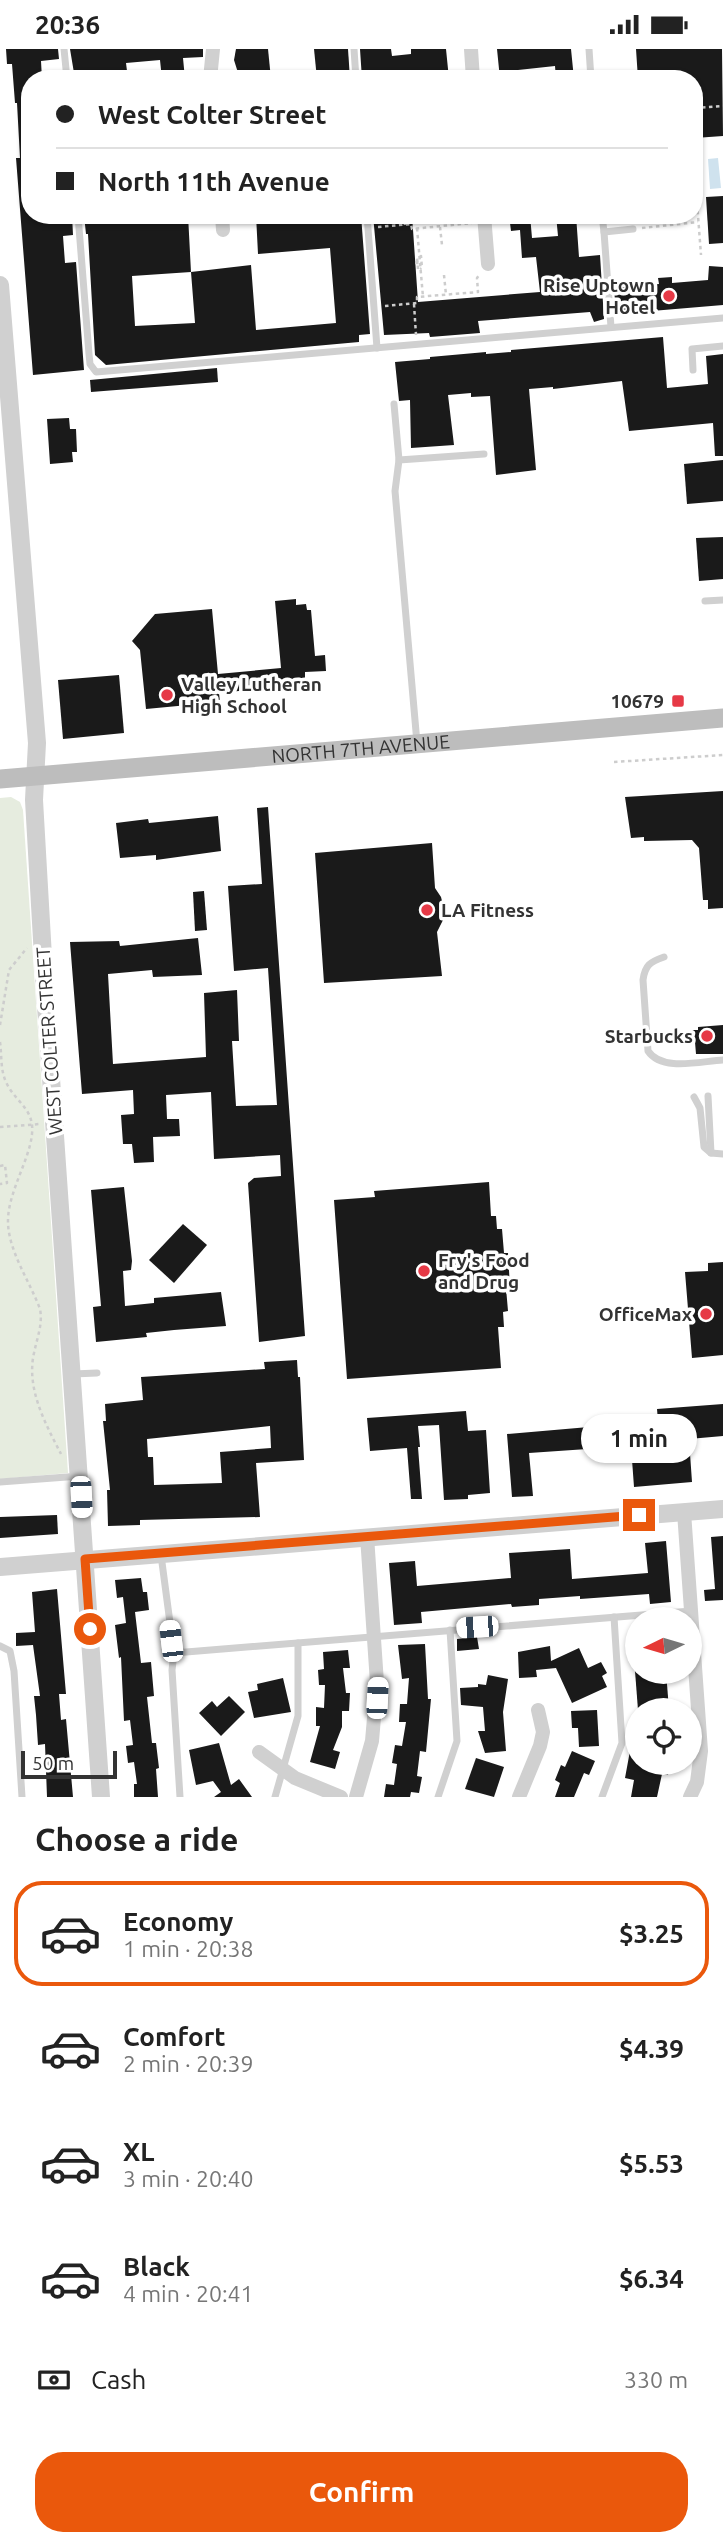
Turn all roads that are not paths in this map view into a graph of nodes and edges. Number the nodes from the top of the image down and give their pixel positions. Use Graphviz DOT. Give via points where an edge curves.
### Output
graph roads {
  1 [pos="65,49"];
  2 [pos="213,49"];
  3 [pos="354,49"];
  4 [pos="471,49"];
  5 [pos="589,49"];
  6 [pos="66,70"];
  7 [pos="211,70"];
  8 [pos="355,70"];
  9 [pos="472,70"];
  10 [pos="590,70"];
  11 [pos="79,224"];
  12 [pos="223,224"];
  13 [pos="368,224"];
  14 [pos="485,224"];
  15 [pos="603,224"];
  16 [pos="633,229"];
  17 [pos="223,230"];
  18 [pos="604,232"];
  19 [pos="488,264"];
  20 [pos="0,285"];
  21 [pos="723,318"];
  22 [pos="611,327"];
  23 [pos="723,346"];
  24 [pos="377,348"];
  25 [pos="693,370"];
  26 [pos="4,379"];
  27 [pos="394,404"];
  28 [pos="484,454"];
  29 [pos="399,460"];
  30 [pos="723,600"];
  31 [pos="705,601"];
  32 [pos="723,718"];
  33 [pos="417,744"];
  34 [pos="35,776"];
  35 [pos="0,779"];
  36 [pos="664,957"];
  37 [pos="723,1060"];
  38 [pos="708,1096"];
  39 [pos="694,1097"];
  40 [pos="711,1153"];
  41 [pos="723,1154"];
  42 [pos="97,1373"];
  43 [pos="72,1374"];
  44 [pos="73,1476"];
  45 [pos="0,1482"];
  46 [pos="723,1509"];
  47 [pos="684,1512"];
  48 [pos="367,1537"];
  49 [pos="161,1554"];
  50 [pos="85,1559"];
  51 [pos="0,1567"];
  52 [pos="691,1607"];
  53 [pos="625,1616"];
  54 [pos="614,1617"];
  55 [pos="450,1630"];
  56 [pos="373,1636"];
  57 [pos="298,1643"];
  58 [pos="0,1646"];
  59 [pos="174,1653"];
  60 [pos="696,1684"];
  61 [pos="538,1710"];
  62 [pos="259,1752"];
  63 [pos="284,1770"];
  64 [pos="22,1797"];
  65 [pos="101,1797"];
  66 [pos="180,1797"];
  67 [pos="275,1797"];
  68 [pos="341,1797"];
  69 [pos="356,1797"];
  70 [pos="438,1797"];
  71 [pos="519,1797"];
  72 [pos="601,1797"];
  73 [pos="690,1797"];
  1 -- 6 [label="lane"];
  2 -- 7 [label="street"];
  3 -- 8 [label="lane"];
  4 -- 9 [label="street"];
  5 -- 10 [label="lane"];
  11 -- 24 [label="lane" via="90,364 96,372"];
  12 -- 17 [label="street"];
  13 -- 24 [label="lane"];
  14 -- 19 [label="street"];
  15 -- 18 [label="lane"];
  16 -- 18 [label="lane"];
  18 -- 22 [label="lane"];
  20 -- 26 [label="street, WEST COLTER STREET"];
  21 -- 22 [label="lane"];
  22 -- 24 [label="lane"];
  23 -- 25 [label="lane" via="692,349"];
  26 -- 34 [label="street, WEST COLTER STREET" via="37,743"];
  27 -- 29 [label="lane"];
  28 -- 29 [label="lane"];
  29 -- 33 [label="lane" via="395,491"];
  30 -- 31 [label="lane"];
  32 -- 33 [label="main road, NORTH 7TH AVENUE"];
  33 -- 34 [label="main road, NORTH 7TH AVENUE"];
  34 -- 35 [label="main road, NORTH 7TH AVENUE"];
  34 -- 43 [label="street, WEST COLTER STREET"];
  36 -- 37 [label="lane" via="650,961 644,969 648,1051 663,1062"];
  38 -- 40 [label="lane"];
  39 -- 40 [label="lane" via="700,1108 704,1147"];
  40 -- 41 [label="lane"];
  42 -- 43 [label="lane"];
  43 -- 44 [label="street, WEST COLTER STREET"];
  44 -- 45 [label="lane"];
  44 -- 50 [label="street, WEST COLTER STREET"];
  46 -- 47 [label="street"];
  47 -- 48 [label="street"];
  47 -- 52 [label="street"];
  48 -- 49 [label="street"];
  48 -- 56 [label="street"];
  49 -- 50 [label="street"];
  49 -- 59 [label="lane"];
  50 -- 51 [label="street"];
  50 -- 65 [label="street, WEST COLTER STREET"];
  53 -- 54 [label="lane"];
  54 -- 55 [label="lane"];
  54 -- 72 [label="lane" via="622,1743"];
  55 -- 56 [label="lane"];
  55 -- 70 [label="lane" via="457,1741"];
  56 -- 57 [label="lane"];
  56 -- 69 [label="street" via="376,1713"];
  57 -- 59 [label="lane"];
  57 -- 63 [label="lane" via="298,1716"];
  58 -- 64 [label="lane" via="10,1651 13,1671"];
  59 -- 66 [label="lane"];
  60 -- 73 [label="street" via="701,1751"];
  61 -- 71 [label="street" via="541,1739"];
  62 -- 63 [label="street"];
  63 -- 67 [label="lane"];
  63 -- 68 [label="street"];
}
